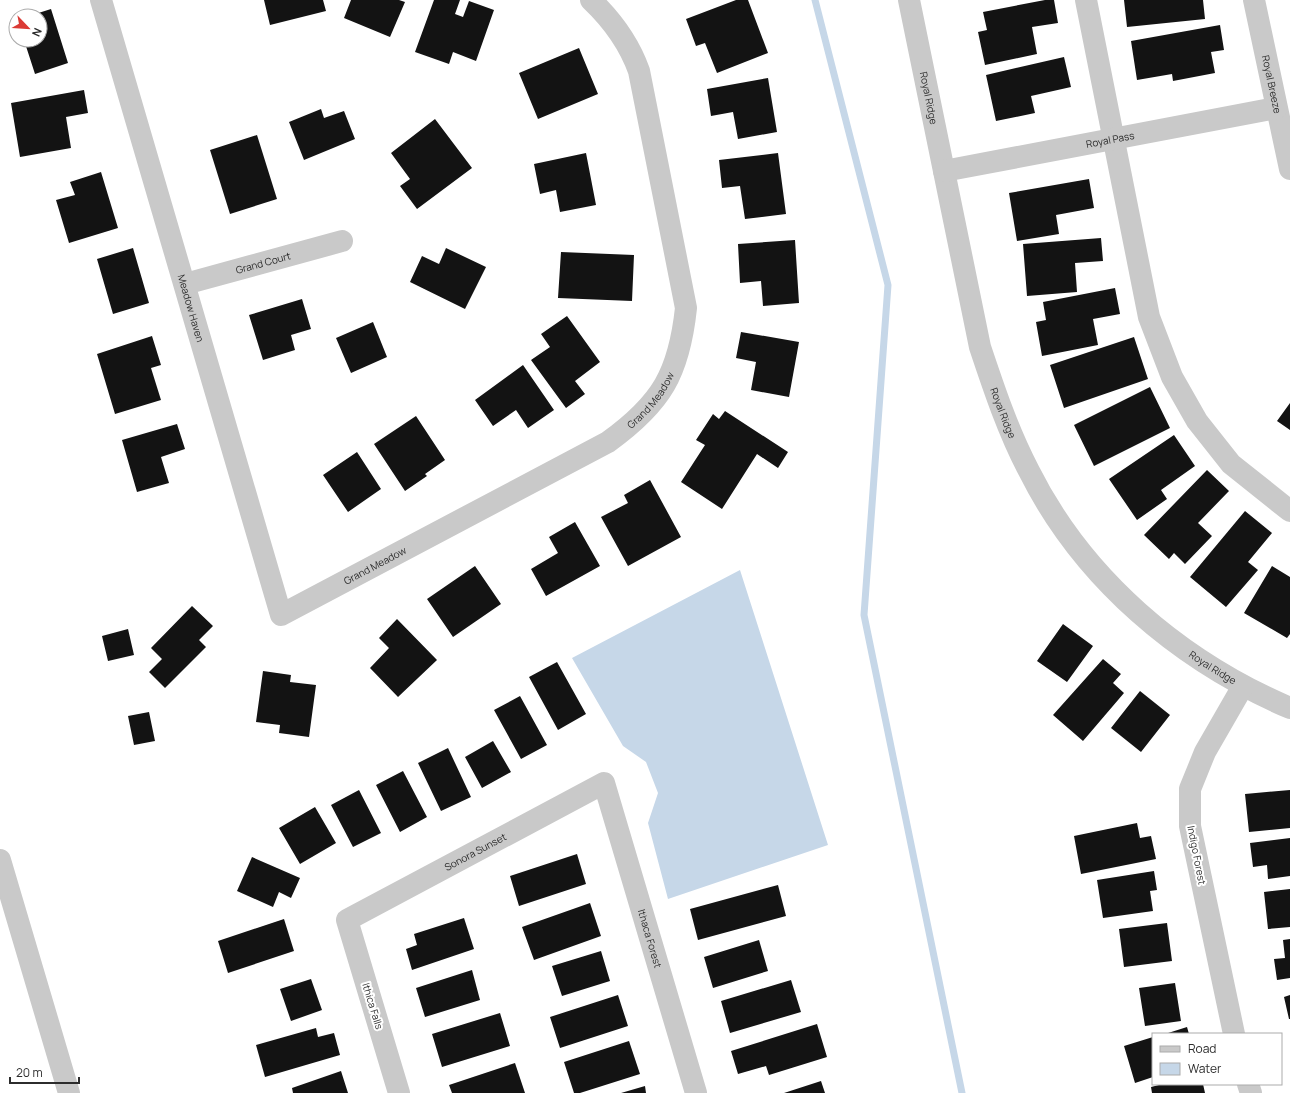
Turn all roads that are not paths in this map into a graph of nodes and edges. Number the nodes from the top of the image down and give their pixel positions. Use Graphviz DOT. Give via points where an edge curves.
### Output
graph roads {
  1 [pos="101,0"];
  2 [pos="591,0"];
  3 [pos="909,0"];
  4 [pos="1086,0"];
  5 [pos="1254,0"];
  6 [pos="1276,108"];
  7 [pos="1114,139"];
  8 [pos="1290,169"];
  9 [pos="944,172"];
  10 [pos="342,241"];
  11 [pos="185,284"];
  12 [pos="1290,511"];
  13 [pos="281,615"];
  14 [pos="1243,686"];
  15 [pos="1290,708"];
  16 [pos="604,783"];
  17 [pos="0,860"];
  18 [pos="347,920"];
  19 [pos="1234,1033"];
  20 [pos="69,1093"];
  21 [pos="399,1093"];
  22 [pos="696,1093"];
  1 -- 11 [label="street, Meadow Haven"];
  2 -- 13 [label="street, Grand Meadow" via="609,17 633,56 639,71 686,308 682,340 672,371 648,408 634,423 608,442"];
  3 -- 9 [label="street, Royal Ridge"];
  4 -- 7 [label="street"];
  5 -- 6 [label="street, Royal Breeze"];
  6 -- 7 [label="street, Royal Pass"];
  6 -- 8 [label="street, Royal Breeze"];
  7 -- 9 [label="street, Royal Pass"];
  7 -- 12 [label="street" via="1149,316 1172,377 1197,421 1231,464"];
  9 -- 14 [label="street, Royal Ridge" via="980,347 998,402 1029,471 1056,518 1089,561 1126,602 1167,637 1212,669"];
  10 -- 11 [label="street, Grand Court"];
  11 -- 13 [label="street, Meadow Haven"];
  14 -- 15 [label="street, Royal Ridge"];
  14 -- 19 [label="street, Indigo Forest" via="1205,752 1190,789 1190,826"];
  16 -- 18 [label="street, Sonora Sunset"];
  16 -- 22 [label="street, Ithaca Forest"];
  17 -- 20 [label="street"];
  18 -- 21 [label="street, Ithica Falls"];
}
